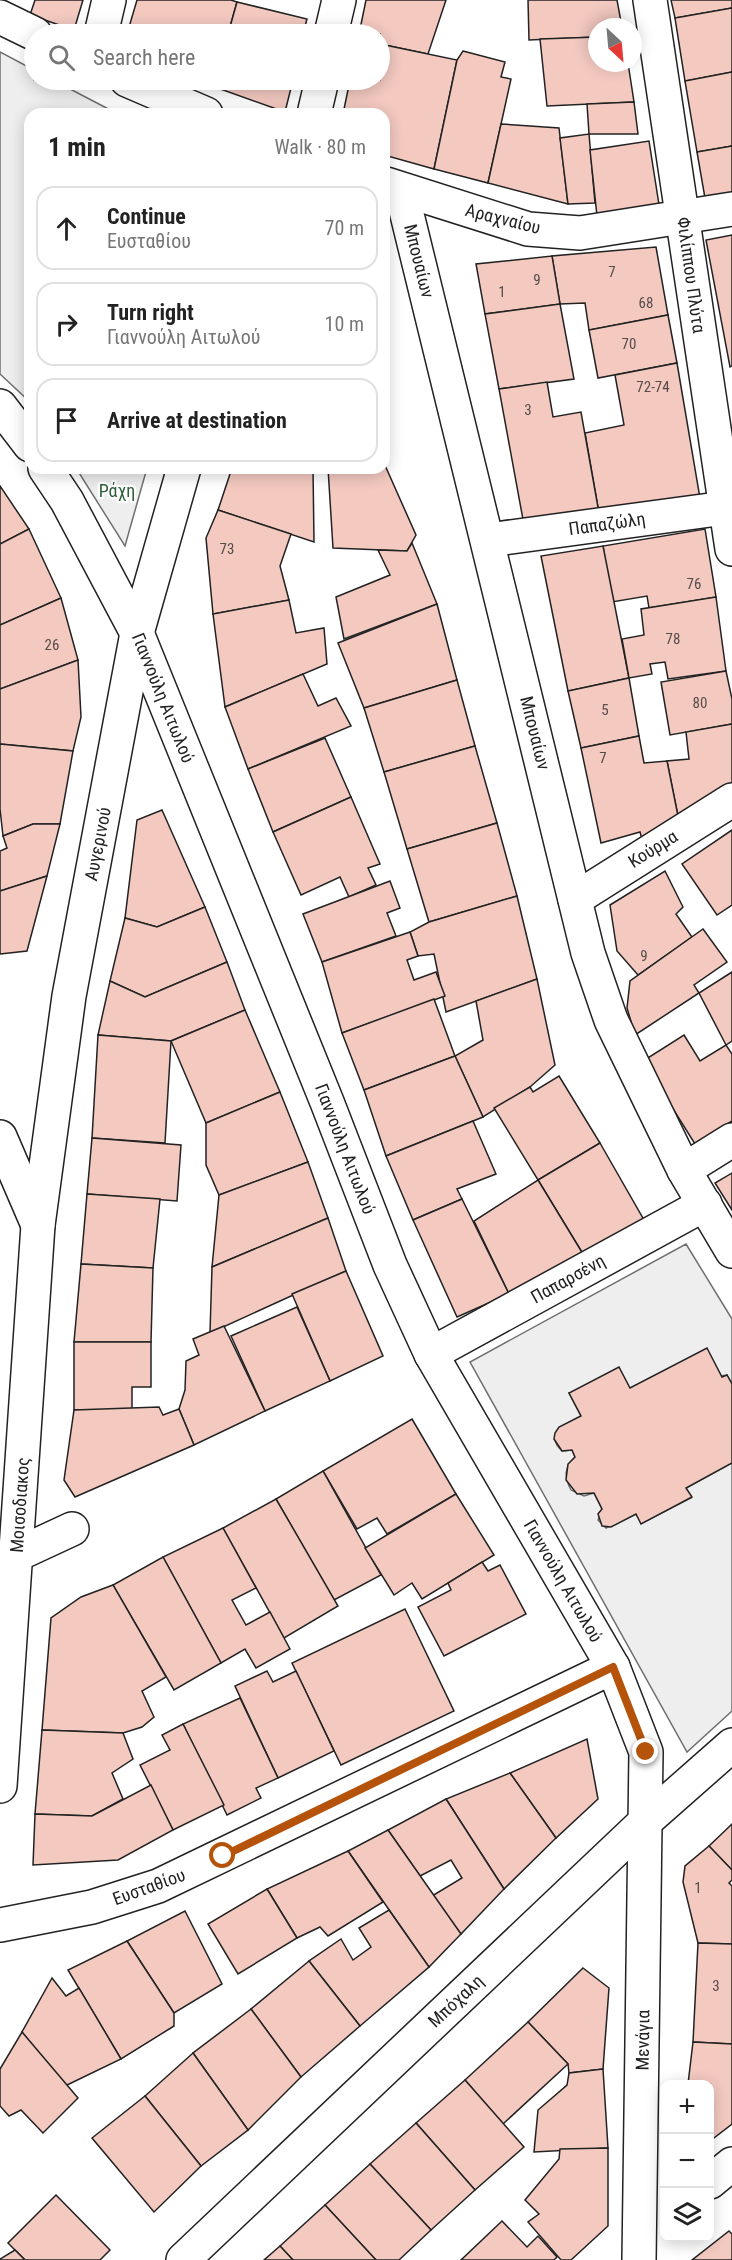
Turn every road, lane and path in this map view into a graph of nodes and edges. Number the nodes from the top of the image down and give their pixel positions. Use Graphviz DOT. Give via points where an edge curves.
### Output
graph roads {
  1 [pos="109,0"];
  2 [pos="339,0"];
  3 [pos="650,0"];
  4 [pos="0,16"];
  5 [pos="103,24"];
  6 [pos="334,24"];
  7 [pos="24,28"];
  8 [pos="150,90"];
  9 [pos="320,90"];
  10 [pos="192,108"];
  11 [pos="316,108"];
  12 [pos="393,187"];
  13 [pos="732,209"];
  14 [pos="683,218"];
  15 [pos="0,406"];
  16 [pos="24,438"];
  17 [pos="49,474"];
  18 [pos="181,474"];
  19 [pos="725,508"];
  20 [pos="488,540"];
  21 [pos="732,549"];
  22 [pos="137,633"];
  23 [pos="732,800"];
  24 [pos="575,899"];
  25 [pos="0,1137"];
  26 [pos="732,1140"];
  27 [pos="684,1170"];
  28 [pos="705,1204"];
  29 [pos="38,1225"];
  30 [pos="732,1251"];
  31 [pos="431,1354"];
  32 [pos="72,1529"];
  33 [pos="16,1555"];
  34 [pos="613,1667"];
  35 [pos="732,1745"];
  36 [pos="0,1786"];
  37 [pos="647,1820"];
  38 [pos="0,1925"];
  39 [pos="732,2163"];
  40 [pos="714,2179"];
  41 [pos="660,2224"];
  42 [pos="632,2254"];
  43 [pos="183,2260"];
  1 -- 5 [label="street"];
  2 -- 6 [label="street"];
  3 -- 14 [label="street, Φιλίππου Πλύτα"];
  4 -- 7 [label="street"];
  8 -- 10 [label="street"];
  9 -- 11 [label="street"];
  12 -- 14 [label="street, Αραχναίου" via="528,229 580,233"];
  12 -- 20 [label="street, Μπουαίων"];
  13 -- 14 [label="street, Αραχναίου"];
  14 -- 19 [label="street, Φιλίππου Πλύτα"];
  15 -- 16 [label="street"];
  17 -- 22 [label="street, Γιαννούλη Αιτωλού"];
  18 -- 22 [label="street, Αυγερινού"];
  19 -- 20 [label="street, Παπαζώλη"];
  19 -- 21 [label="street, Φιλίππου Πλύτα"];
  20 -- 24 [label="street, Μπουαίων"];
  22 -- 29 [label="street, Αυγερινού" via="69,996"];
  22 -- 31 [label="street, Γιαννούλη Αιτωλού" via="390,1265"];
  23 -- 24 [label="street, Κούρμα"];
  24 -- 27 [label="street, Μπουαίων" via="611,1020"];
  25 -- 29 [label="street"];
  26 -- 27 [label="street"];
  27 -- 28 [label="street, Μπουαίων"];
  28 -- 30 [label="street, Μπουαίων"];
  28 -- 31 [label="street, Παπαρσένη"];
  29 -- 33 [label="street, Μοισοδιακος"];
  31 -- 34 [label="street, Γιαννούλη Αιτωλού"];
  32 -- 33 [label="street"];
  33 -- 36 [label="street, Μοισοδιακος"];
  34 -- 37 [label="street, Γιαννούλη Αιτωλού" via="646,1752"];
  34 -- 38 [label="street, Ευσταθίου" via="158,1886 92,1907"];
  35 -- 37 [label="street, Μπόχαλη"];
  37 -- 42 [label="street, Μενάγια"];
  37 -- 43 [label="street, Μπόχαλη"];
  39 -- 40 [label="street"];
  41 -- 42 [label="street"];
}
